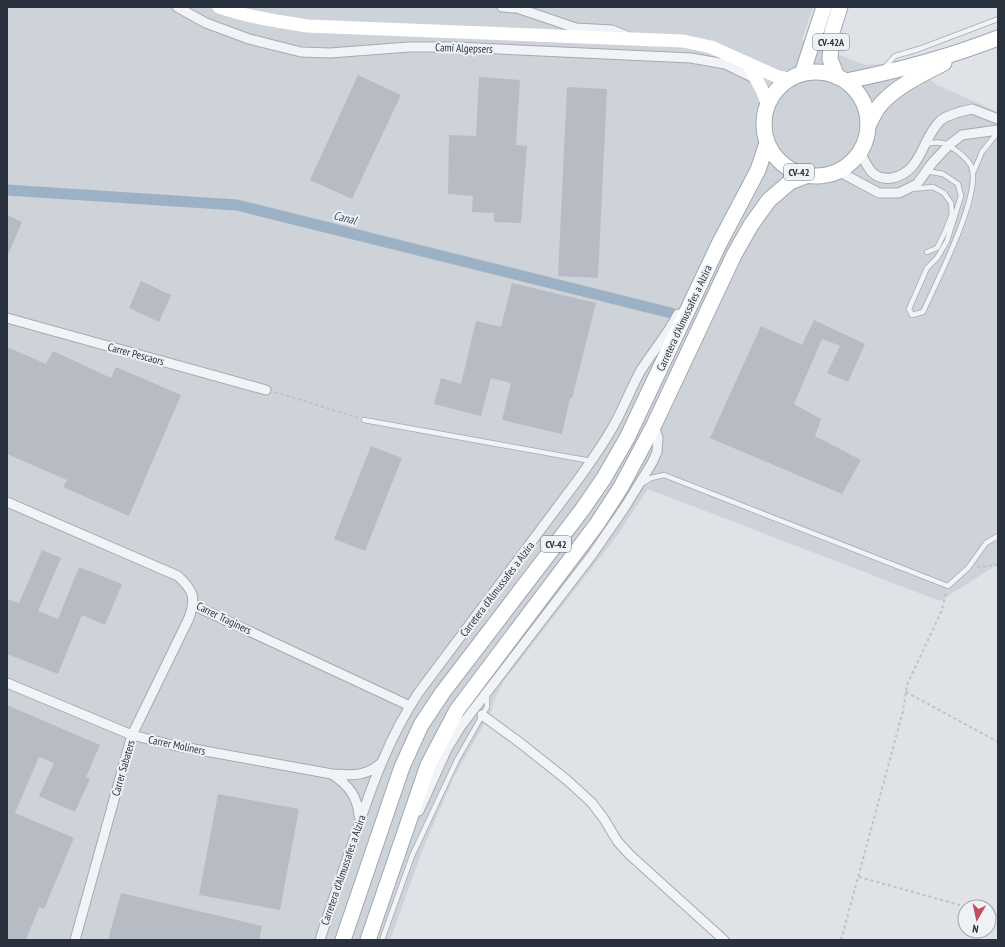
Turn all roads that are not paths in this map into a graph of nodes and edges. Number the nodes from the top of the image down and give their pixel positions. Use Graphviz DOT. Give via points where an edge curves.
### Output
graph roads {
  1 [pos="177,7"];
  2 [pos="219,7"];
  3 [pos="502,7"];
  4 [pos="824,7"];
  5 [pos="840,7"];
  6 [pos="998,19"];
  7 [pos="998,38"];
  8 [pos="638,40"];
  9 [pos="966,50"];
  10 [pos="749,65"];
  11 [pos="878,75"];
  12 [pos="796,77"];
  13 [pos="756,79"];
  14 [pos="842,79"];
  15 [pos="768,104"];
  16 [pos="998,119"];
  17 [pos="868,126"];
  18 [pos="998,131"];
  19 [pos="768,143"];
  20 [pos="925,144"];
  21 [pos="949,145"];
  22 [pos="860,151"];
  23 [pos="838,171"];
  24 [pos="926,171"];
  25 [pos="808,175"];
  26 [pos="973,175"];
  27 [pos="908,189"];
  28 [pos="724,235"];
  29 [pos="927,252"];
  30 [pos="7,318"];
  31 [pos="266,390"];
  32 [pos="364,420"];
  33 [pos="654,425"];
  34 [pos="591,461"];
  35 [pos="636,488"];
  36 [pos="7,502"];
  37 [pos="998,536"];
  38 [pos="193,605"];
  39 [pos="7,683"];
  40 [pos="487,690"];
  41 [pos="410,706"];
  42 [pos="482,715"];
  43 [pos="132,735"];
  44 [pos="381,763"];
  45 [pos="332,774"];
  46 [pos="360,821"];
  47 [pos="400,845"];
  48 [pos="75,940"];
  49 [pos="320,940"];
  50 [pos="342,940"];
  51 [pos="368,940"];
  52 [pos="382,940"];
  53 [pos="724,940"];
  1 -- 13 [label="street, Camí Algepsers" via="206,23 243,37 301,52 456,47 684,58 725,64"];
  2 -- 8 [label="main road" via="267,20 307,26"];
  3 -- 8 [label="street" via="517,8 576,28 612,30"];
  4 -- 12 [label="main road, CV-42A"];
  5 -- 14 [label="main road, CV-42A" via="832,32 830,59"];
  6 -- 11 [label="lane" via="895,56"];
  7 -- 9 [label="main road, CV-42"];
  8 -- 10 [label="main road" via="683,41 697,44 725,53"];
  9 -- 11 [label="main road, CV-42"];
  9 -- 17 [label="main road, CV-42" via="892,93 878,108"];
  10 -- 12 [label="main road" via="778,77"];
  10 -- 13 [label="main road"];
  11 -- 14 [label="main road, CV-42"];
  12 -- 14 [label="main road, CV-42" via="814,72"];
  12 -- 15 [label="main road, CV-42" via="780,86"];
  13 -- 15 [label="main road"];
  14 -- 17 [label="main road, CV-42" via="855,90 862,101 867,113"];
  15 -- 19 [label="main road, CV-42" via="764,117"];
  16 -- 20 [label="street" via="972,109 960,113 941,120"];
  17 -- 22 [label="main road, CV-42" via="866,139"];
  18 -- 21 [label="street" via="962,135"];
  18 -- 26 [label="lane" via="982,152"];
  19 -- 25 [label="main road, CV-42" via="777,158 791,169"];
  19 -- 28 [label="main road, Carretera d'Almussafes a Alzira / CV-42" via="758,170"];
  20 -- 21 [label="lane" via="938,141"];
  20 -- 22 [label="street" via="914,166 901,176 884,179 870,172"];
  21 -- 24 [label="street"];
  21 -- 26 [label="lane" via="962,154 972,168"];
  22 -- 23 [label="main road, CV-42" via="850,163"];
  23 -- 25 [label="main road, CV-42"];
  23 -- 27 [label="street" via="880,192 899,193"];
  24 -- 26 [label="lane" via="943,174 958,184 961,196 947,241 937,258 927,268 909,309 912,315 923,312 954,243 966,214"];
  24 -- 27 [label="street" via="917,184"];
  25 -- 33 [label="main road, Carretera d'Almussafes a Alzira / CV-42" via="790,182 769,200 751,225 734,255"];
  27 -- 29 [label="lane" via="933,187 944,193 952,203 952,214 937,248"];
  28 -- 34 [label="street, Carretera d'Almussafes a Alzira" via="701,267 674,323 645,364 614,424"];
  28 -- 50 [label="main road, Carretera d'Almussafes a Alzira / CV-42" via="627,438 604,478 421,725 402,767"];
  30 -- 31 [label="street, Carrer Pescaors"];
  32 -- 34 [label="lane"];
  33 -- 35 [label="street, Carretera d'Almussafes a Alzira" via="658,438 657,452"];
  33 -- 47 [label="main road, Carretera d'Almussafes a Alzira / CV-42" via="621,487 597,524 457,710 428,765"];
  34 -- 41 [label="street, Carretera d'Almussafes a Alzira"];
  35 -- 37 [label="lane" via="651,478 664,475 948,586 968,568 986,544"];
  35 -- 40 [label="street, Carretera d'Almussafes a Alzira" via="592,555"];
  36 -- 38 [label="street, Carrer Traginers" via="178,576 187,584"];
  38 -- 41 [label="street, Carrer Traginers"];
  38 -- 43 [label="street, Carrer Sabaters"];
  39 -- 43 [label="street, Carrer Moliners"];
  40 -- 42 [label="lane" via="486,707"];
  40 -- 47 [label="street, Carretera d'Almussafes a Alzira" via="460,726 447,749 411,832"];
  41 -- 44 [label="street, Carretera d'Almussafes a Alzira"];
  42 -- 52 [label="lane" via="457,760 415,849"];
  42 -- 53 [label="street" via="567,780 592,803 618,842 630,855"];
  43 -- 45 [label="street, Carrer Moliners" via="172,745"];
  43 -- 48 [label="street, Carrer Sabaters"];
  44 -- 45 [label="street, Carrer Moliners" via="363,774"];
  44 -- 46 [label="street, Carretera d'Almussafes a Alzira"];
  45 -- 46 [label="street, Carrer Moliners" via="351,790 359,807"];
  46 -- 49 [label="street, Carretera d'Almussafes a Alzira"];
  47 -- 51 [label="main road, Carretera d'Almussafes a Alzira / CV-42"];
}
